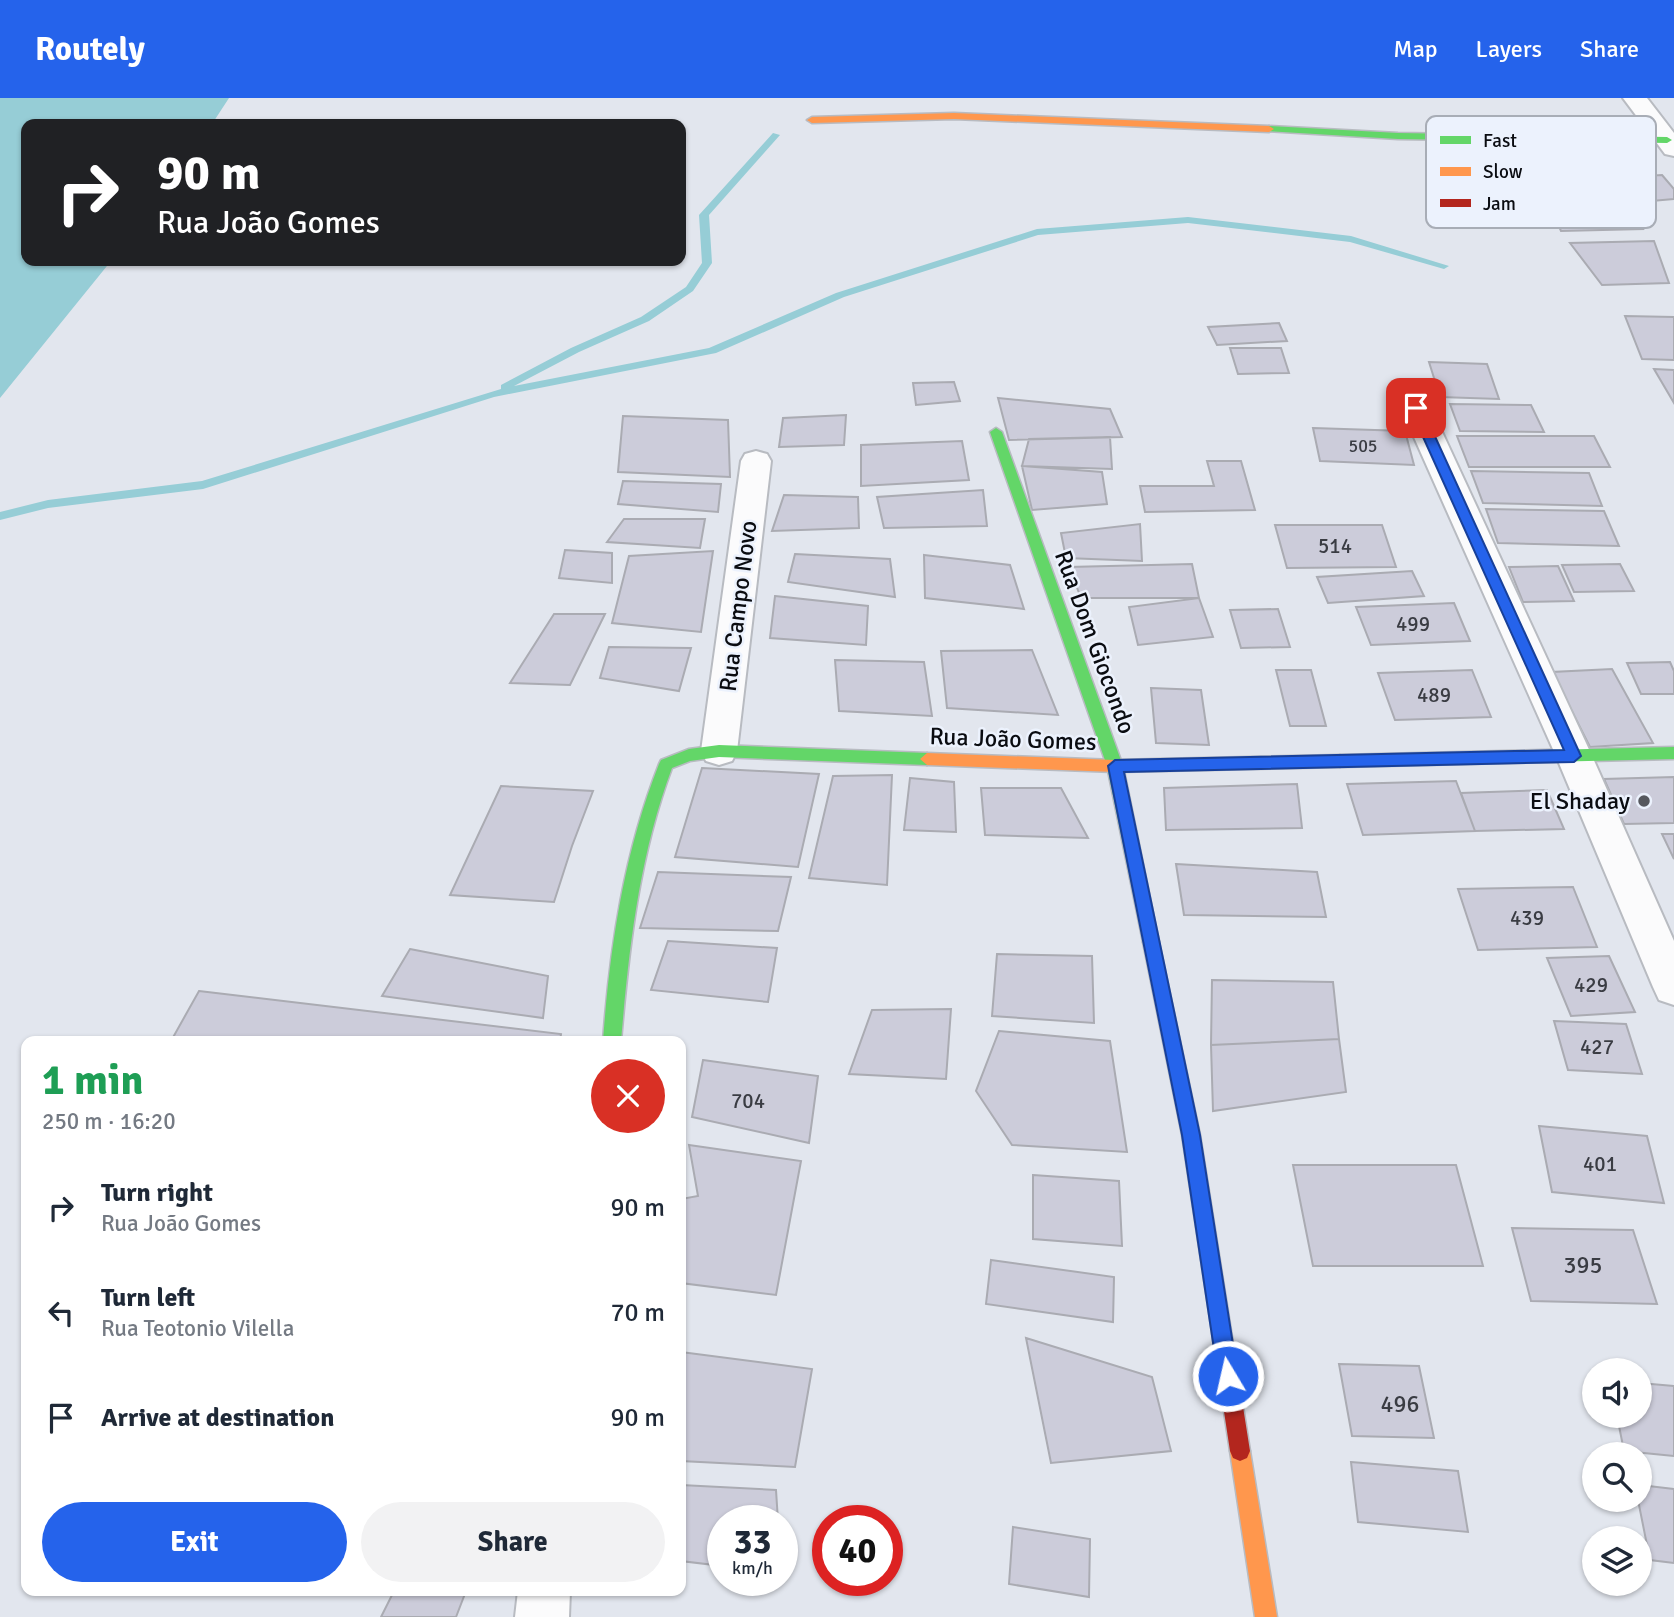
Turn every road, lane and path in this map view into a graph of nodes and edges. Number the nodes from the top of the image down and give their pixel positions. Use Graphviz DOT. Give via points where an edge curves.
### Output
graph roads {
  1 [pos="1635,98"];
  2 [pos="1649,116"];
  3 [pos="812,121"];
  4 [pos="1656,125"];
  5 [pos="1426,137"];
  6 [pos="1671,144"];
  7 [pos="1416,408"];
  8 [pos="996,432"];
  9 [pos="756,461"];
  10 [pos="719,751"];
  11 [pos="1674,753"];
  12 [pos="1574,756"];
  13 [pos="1115,766"];
  14 [pos="1674,987"];
  15 [pos="613,1036"];
  16 [pos="544,1596"];
  17 [pos="542,1617"];
  18 [pos="1266,1617"];
  1 -- 2 [label="street"];
  3 -- 5 [label="street" via="1043,118"];
  4 -- 6 [label="street"];
  7 -- 12 [label="street"];
  8 -- 13 [label="street, Rua Dom Giocondo"];
  9 -- 10 [label="street, Rua Campo Novo"];
  10 -- 13 [label="street, Rua João Gomes"];
  10 -- 15 [label="street, Rua João Gomes" via="666,764 656,785 630,874"];
  11 -- 12 [label="street, Rua João Gomes"];
  12 -- 13 [label="street, Rua João Gomes"];
  12 -- 14 [label="street"];
  13 -- 18 [label="street, Rua Dom Giocondo" via="1191,1135"];
  16 -- 17 [label="street"];
}
